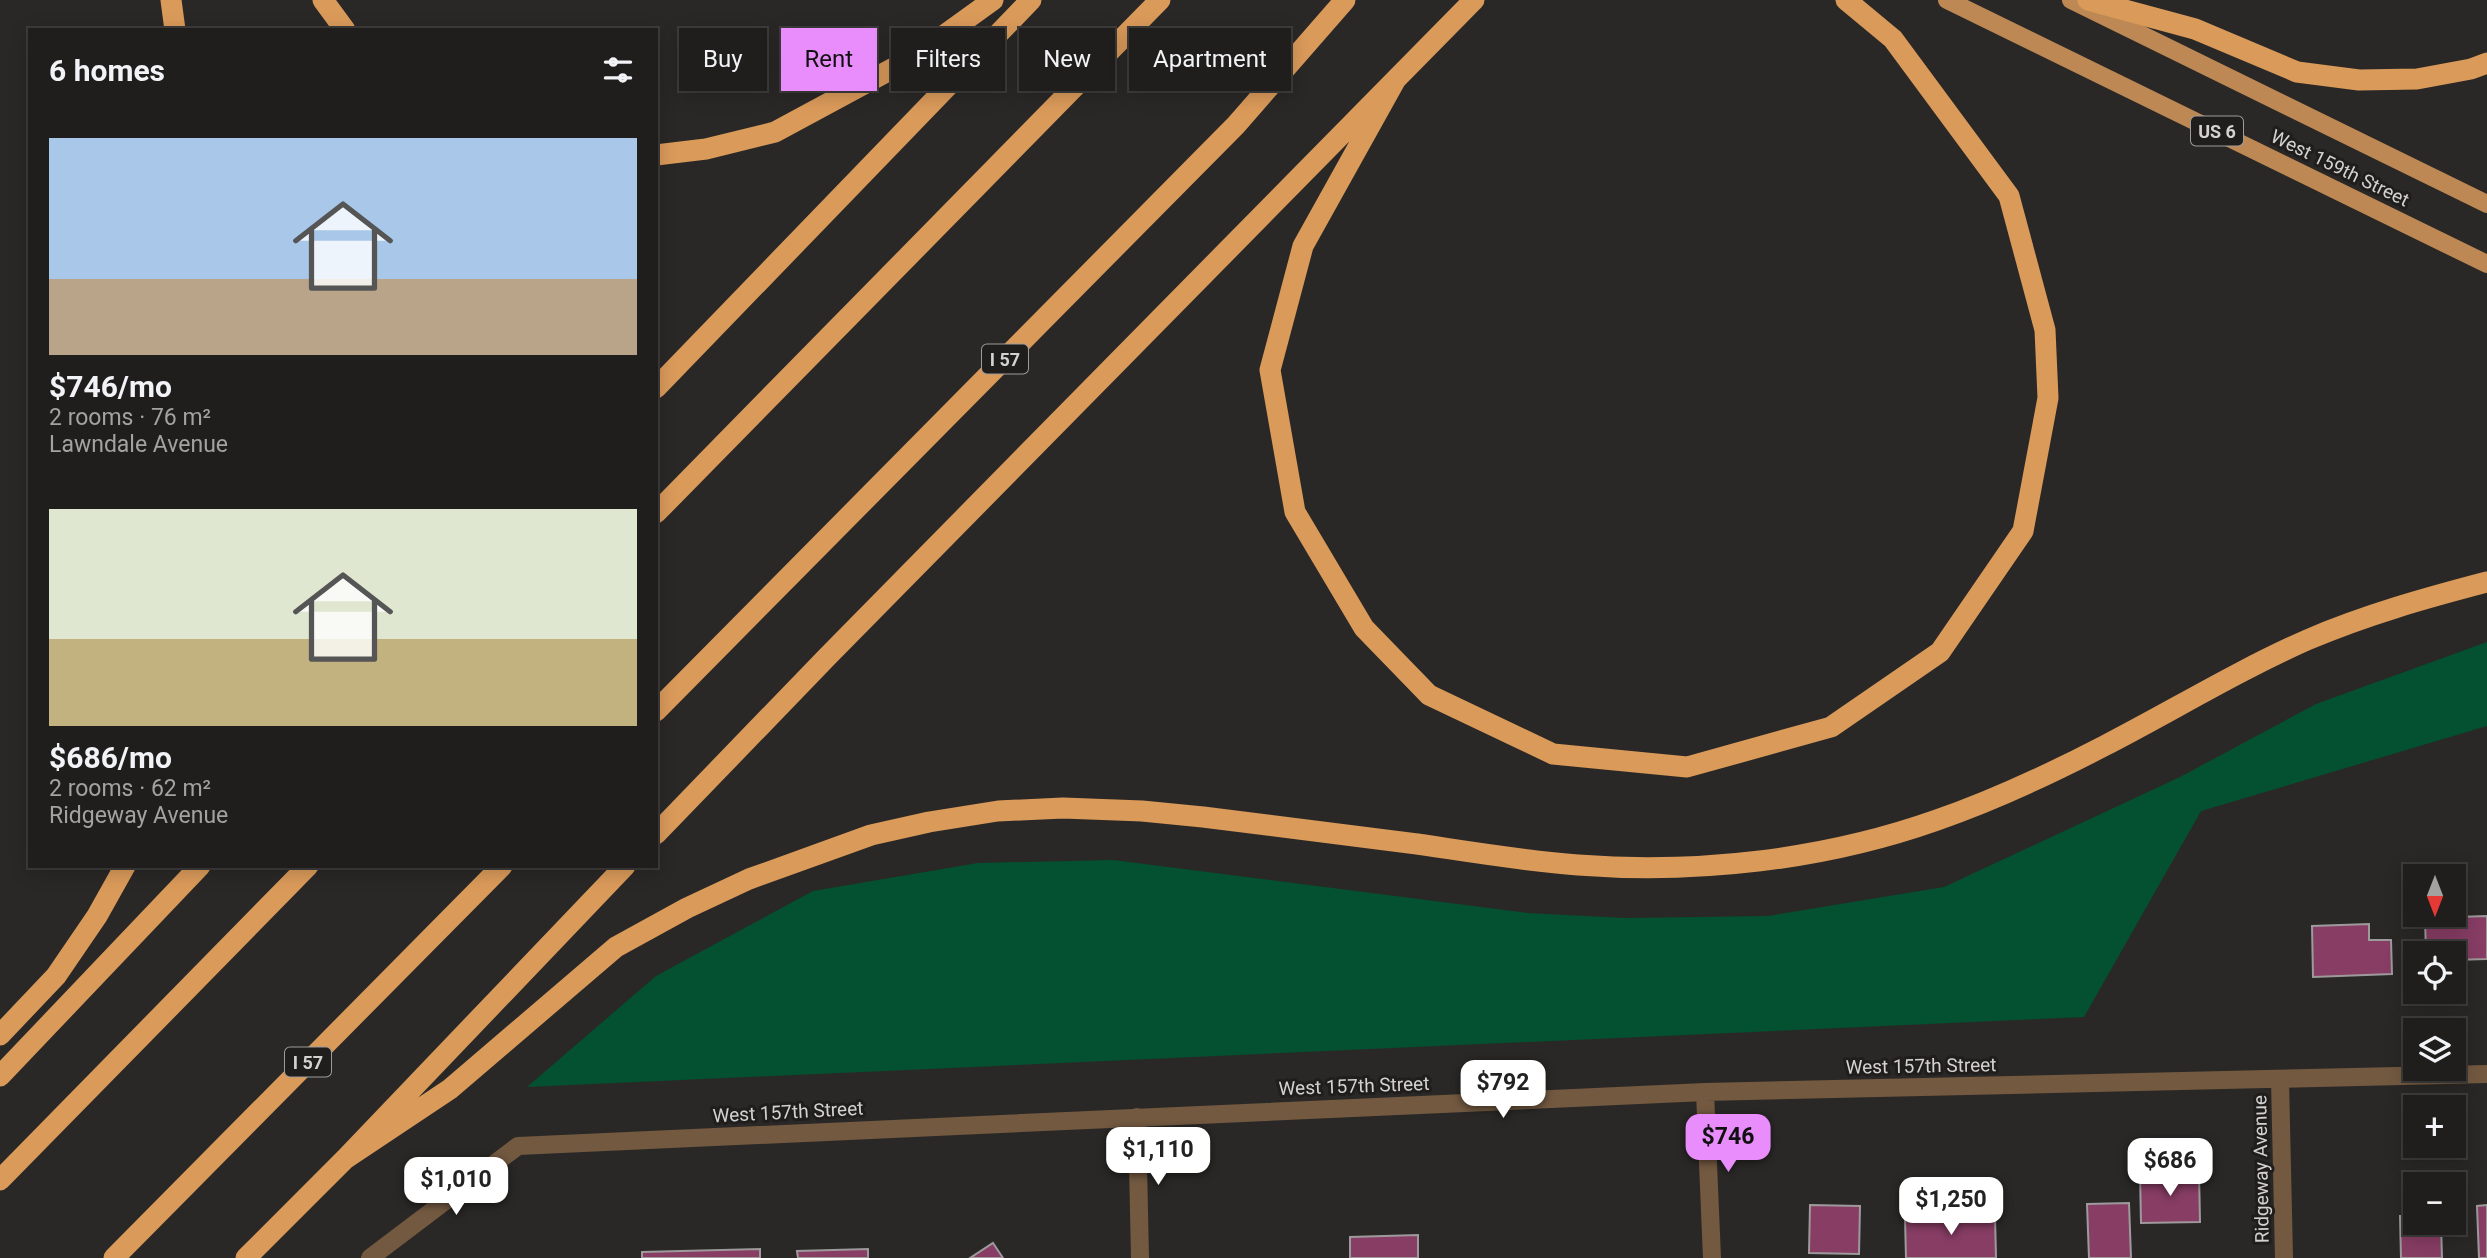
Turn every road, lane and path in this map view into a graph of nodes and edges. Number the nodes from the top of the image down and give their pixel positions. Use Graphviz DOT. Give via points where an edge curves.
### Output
graph roads {
  1 [pos="171,0"];
  2 [pos="323,0"];
  3 [pos="993,0"];
  4 [pos="1031,0"];
  5 [pos="1160,0"];
  6 [pos="1345,0"];
  7 [pos="1474,0"];
  8 [pos="1846,0"];
  9 [pos="1947,0"];
  10 [pos="2071,0"];
  11 [pos="2088,0"];
  12 [pos="175,28"];
  13 [pos="344,28"];
  14 [pos="2487,63"];
  15 [pos="1396,79"];
  16 [pos="658,155"];
  17 [pos="2487,204"];
  18 [pos="2487,264"];
  19 [pos="658,386"];
  20 [pos="658,511"];
  21 [pos="2487,582"];
  22 [pos="658,709"];
  23 [pos="658,832"];
  24 [pos="124,868"];
  25 [pos="198,868"];
  26 [pos="306,868"];
  27 [pos="500,868"];
  28 [pos="623,868"];
  29 [pos="0,1035"];
  30 [pos="2487,1073"];
  31 [pos="0,1076"];
  32 [pos="2280,1079"];
  33 [pos="1705,1092"];
  34 [pos="1137,1116"];
  35 [pos="345,1159"];
  36 [pos="0,1180"];
  37 [pos="114,1258"];
  38 [pos="246,1258"];
  39 [pos="370,1258"];
  40 [pos="1140,1258"];
  41 [pos="1712,1258"];
  42 [pos="2284,1258"];
  1 -- 12 [label="highway"];
  2 -- 13 [label="highway"];
  3 -- 16 [label="highway" via="915,57 775,132 706,149"];
  4 -- 19 [label="highway"];
  5 -- 20 [label="highway"];
  6 -- 22 [label="highway, I 57" via="1236,125"];
  7 -- 15 [label="highway"];
  8 -- 15 [label="highway" via="1893,39 2009,196 2045,330 2048,398 2023,531 1940,652 1830,727 1687,767 1553,754 1429,695 1364,628 1295,512 1270,370 1303,246"];
  9 -- 18 [label="main road, West 159th Street / US 6"];
  10 -- 17 [label="main road, West 159th Street / US 6"];
  11 -- 14 [label="highway" via="2195,29 2297,72 2359,80 2417,79"];
  15 -- 23 [label="highway"];
  21 -- 35 [label="highway" via="2308,640 2092,752 1978,804 1848,845 1768,860 1693,866 1579,865 1203,817 1063,808 998,811 871,835 750,879 616,947 450,1089"];
  24 -- 29 [label="highway" via="56,976"];
  25 -- 31 [label="highway"];
  26 -- 36 [label="highway"];
  27 -- 37 [label="highway, I 57"];
  28 -- 35 [label="highway"];
  30 -- 32 [label="street, West 157th Street"];
  32 -- 33 [label="street, West 157th Street"];
  32 -- 42 [label="street, Ridgeway Avenue"];
  33 -- 34 [label="street, West 157th Street"];
  33 -- 41 [label="street"];
  34 -- 39 [label="street, West 157th Street" via="518,1146"];
  34 -- 40 [label="street"];
  35 -- 38 [label="highway"];
}
